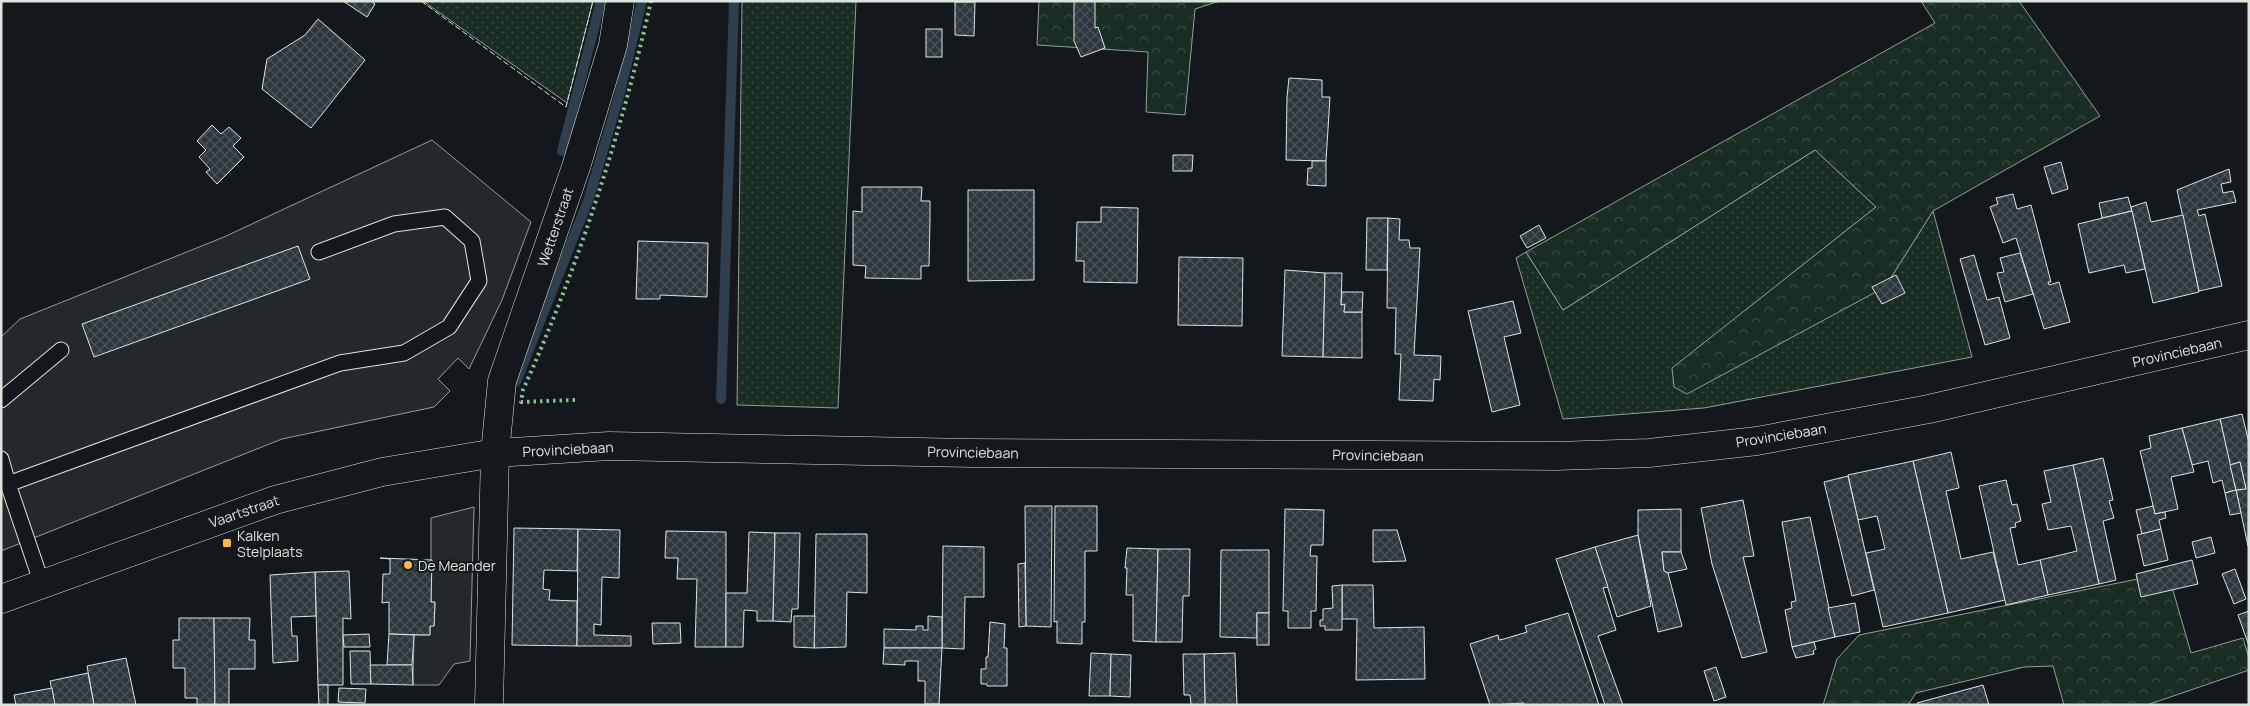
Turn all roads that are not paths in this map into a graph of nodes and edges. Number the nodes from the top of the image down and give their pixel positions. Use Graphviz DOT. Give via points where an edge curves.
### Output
graph roads {
  1 [pos="620,1"];
  2 [pos="319,252"];
  3 [pos="2249,335"];
  4 [pos="61,350"];
  5 [pos="1,400"];
  6 [pos="495,453"];
  7 [pos="1,459"];
  8 [pos="8,484"];
  9 [pos="42,584"];
  10 [pos="1,600"];
  11 [pos="489,705"];
  1 -- 6 [label="main road, Wetterstraat" via="613,46 576,166 502,382"];
  2 -- 8 [label="lane" via="394,224 445,217 472,241 479,281 449,327 404,353 340,363"];
  3 -- 6 [label="main road, Provinciebaan" via="1929,409 1757,441 1649,453 1556,456 971,453 609,446"];
  4 -- 5 [label="lane"];
  6 -- 9 [label="main road, Vaartstraat" via="382,472 275,500"];
  6 -- 11 [label="main road, Wetterstraat"];
  7 -- 8 [label="lane"];
  8 -- 9 [label="lane"];
  9 -- 10 [label="main road, Vaartstraat"];
}
